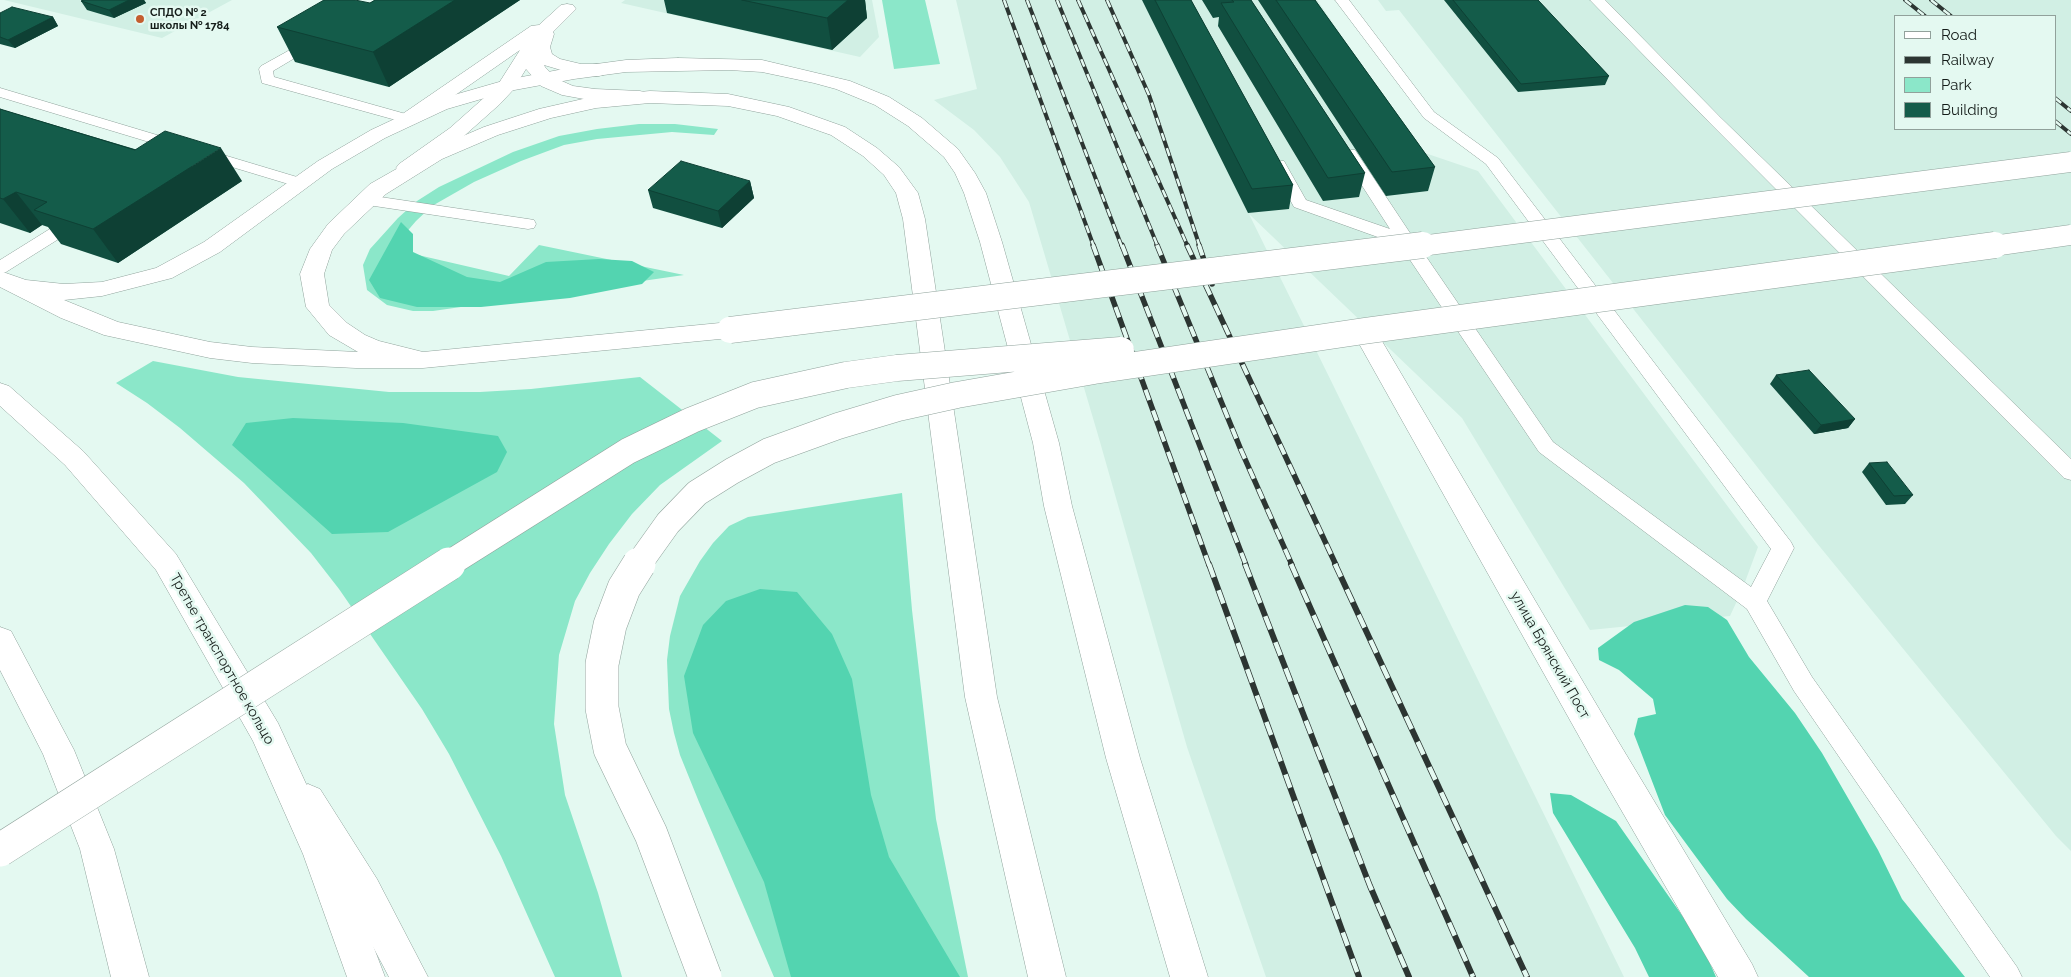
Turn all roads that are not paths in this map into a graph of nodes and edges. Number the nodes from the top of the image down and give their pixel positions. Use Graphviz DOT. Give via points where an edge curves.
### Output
graph roads {
  1 [pos="1342,0"];
  2 [pos="1597,0"];
  3 [pos="573,4"];
  4 [pos="324,34"];
  5 [pos="598,70"];
  6 [pos="542,78"];
  7 [pos="506,86"];
  8 [pos="0,92"];
  9 [pos="650,97"];
  10 [pos="408,118"];
  11 [pos="1341,141"];
  12 [pos="189,150"];
  13 [pos="1271,152"];
  14 [pos="174,160"];
  15 [pos="2071,162"];
  16 [pos="300,183"];
  17 [pos="373,195"];
  18 [pos="528,224"];
  19 [pos="59,231"];
  20 [pos="2071,235"];
  21 [pos="1406,241"];
  22 [pos="0,268"];
  23 [pos="10,282"];
  24 [pos="1364,331"];
  25 [pos="423,360"];
  26 [pos="0,392"];
  27 [pos="2071,472"];
  28 [pos="1756,602"];
  29 [pos="0,640"];
  30 [pos="266,733"];
  31 [pos="0,850"];
  32 [pos="130,977"];
  33 [pos="366,977"];
  34 [pos="409,977"];
  35 [pos="705,977"];
  36 [pos="1047,977"];
  37 [pos="1189,977"];
  38 [pos="1739,977"];
  39 [pos="2007,977"];
  1 -- 28 [label="lane" via="1429,116 1492,161 1783,548"];
  2 -- 27 [label="lane"];
  3 -- 5 [label="main road" via="550,25 544,36 543,56 566,67"];
  3 -- 6 [label="main road" via="550,25 536,47 532,58"];
  3 -- 7 [label="main road" via="538,36"];
  3 -- 10 [label="main road"];
  4 -- 10 [label="lane" via="266,69 267,80"];
  5 -- 6 [label="main road"];
  5 -- 37 [label="main road" via="711,63 762,66 843,85 892,108 936,139 965,173 992,242 1046,443 1076,582 1123,758"];
  6 -- 7 [label="main road"];
  6 -- 9 [label="main road" via="568,91"];
  7 -- 10 [label="main road"];
  7 -- 17 [label="main road" via="457,132"];
  8 -- 12 [label="lane"];
  9 -- 17 [label="main road" via="588,104 500,128 435,155"];
  9 -- 36 [label="main road" via="728,100 782,111 819,123 838,131 876,156 892,170 907,193 918,247 981,698"];
  10 -- 16 [label="main road" via="348,150"];
  11 -- 21 [label="lane"];
  12 -- 14 [label="lane"];
  12 -- 16 [label="lane"];
  13 -- 21 [label="lane" via="1300,203"];
  15 -- 25 [label="main road, bridge" via="730,330"];
  16 -- 23 [label="main road" via="212,248 158,275 92,290 44,291"];
  17 -- 18 [label="lane"];
  17 -- 25 [label="main road" via="336,229 321,250 312,274 318,307 338,329 356,341"];
  19 -- 22 [label="lane"];
  20 -- 24 [label="main road, bridge"];
  21 -- 28 [label="lane" via="1546,447"];
  23 -- 25 [label="main road" via="69,312 113,329 210,350 302,358"];
  24 -- 31 [label="main road, bridge" via="897,368 794,385 724,406 661,434 565,490"];
  24 -- 35 [label="main road, bridge" via="1094,371 898,408 769,451 697,493 668,523 624,588 610,625 602,664 602,708 610,749 651,834"];
  24 -- 38 [label="main road, улица Брянский Пост"];
  26 -- 30 [label="main road, Третье транспортное кольцо" via="74,458 166,562"];
  28 -- 39 [label="lane" via="1803,684"];
  29 -- 32 [label="main road" via="58,750 97,849"];
  30 -- 33 [label="main road, Третье транспортное кольцо" via="320,853"];
  30 -- 34 [label="main road" via="364,892"];
}
